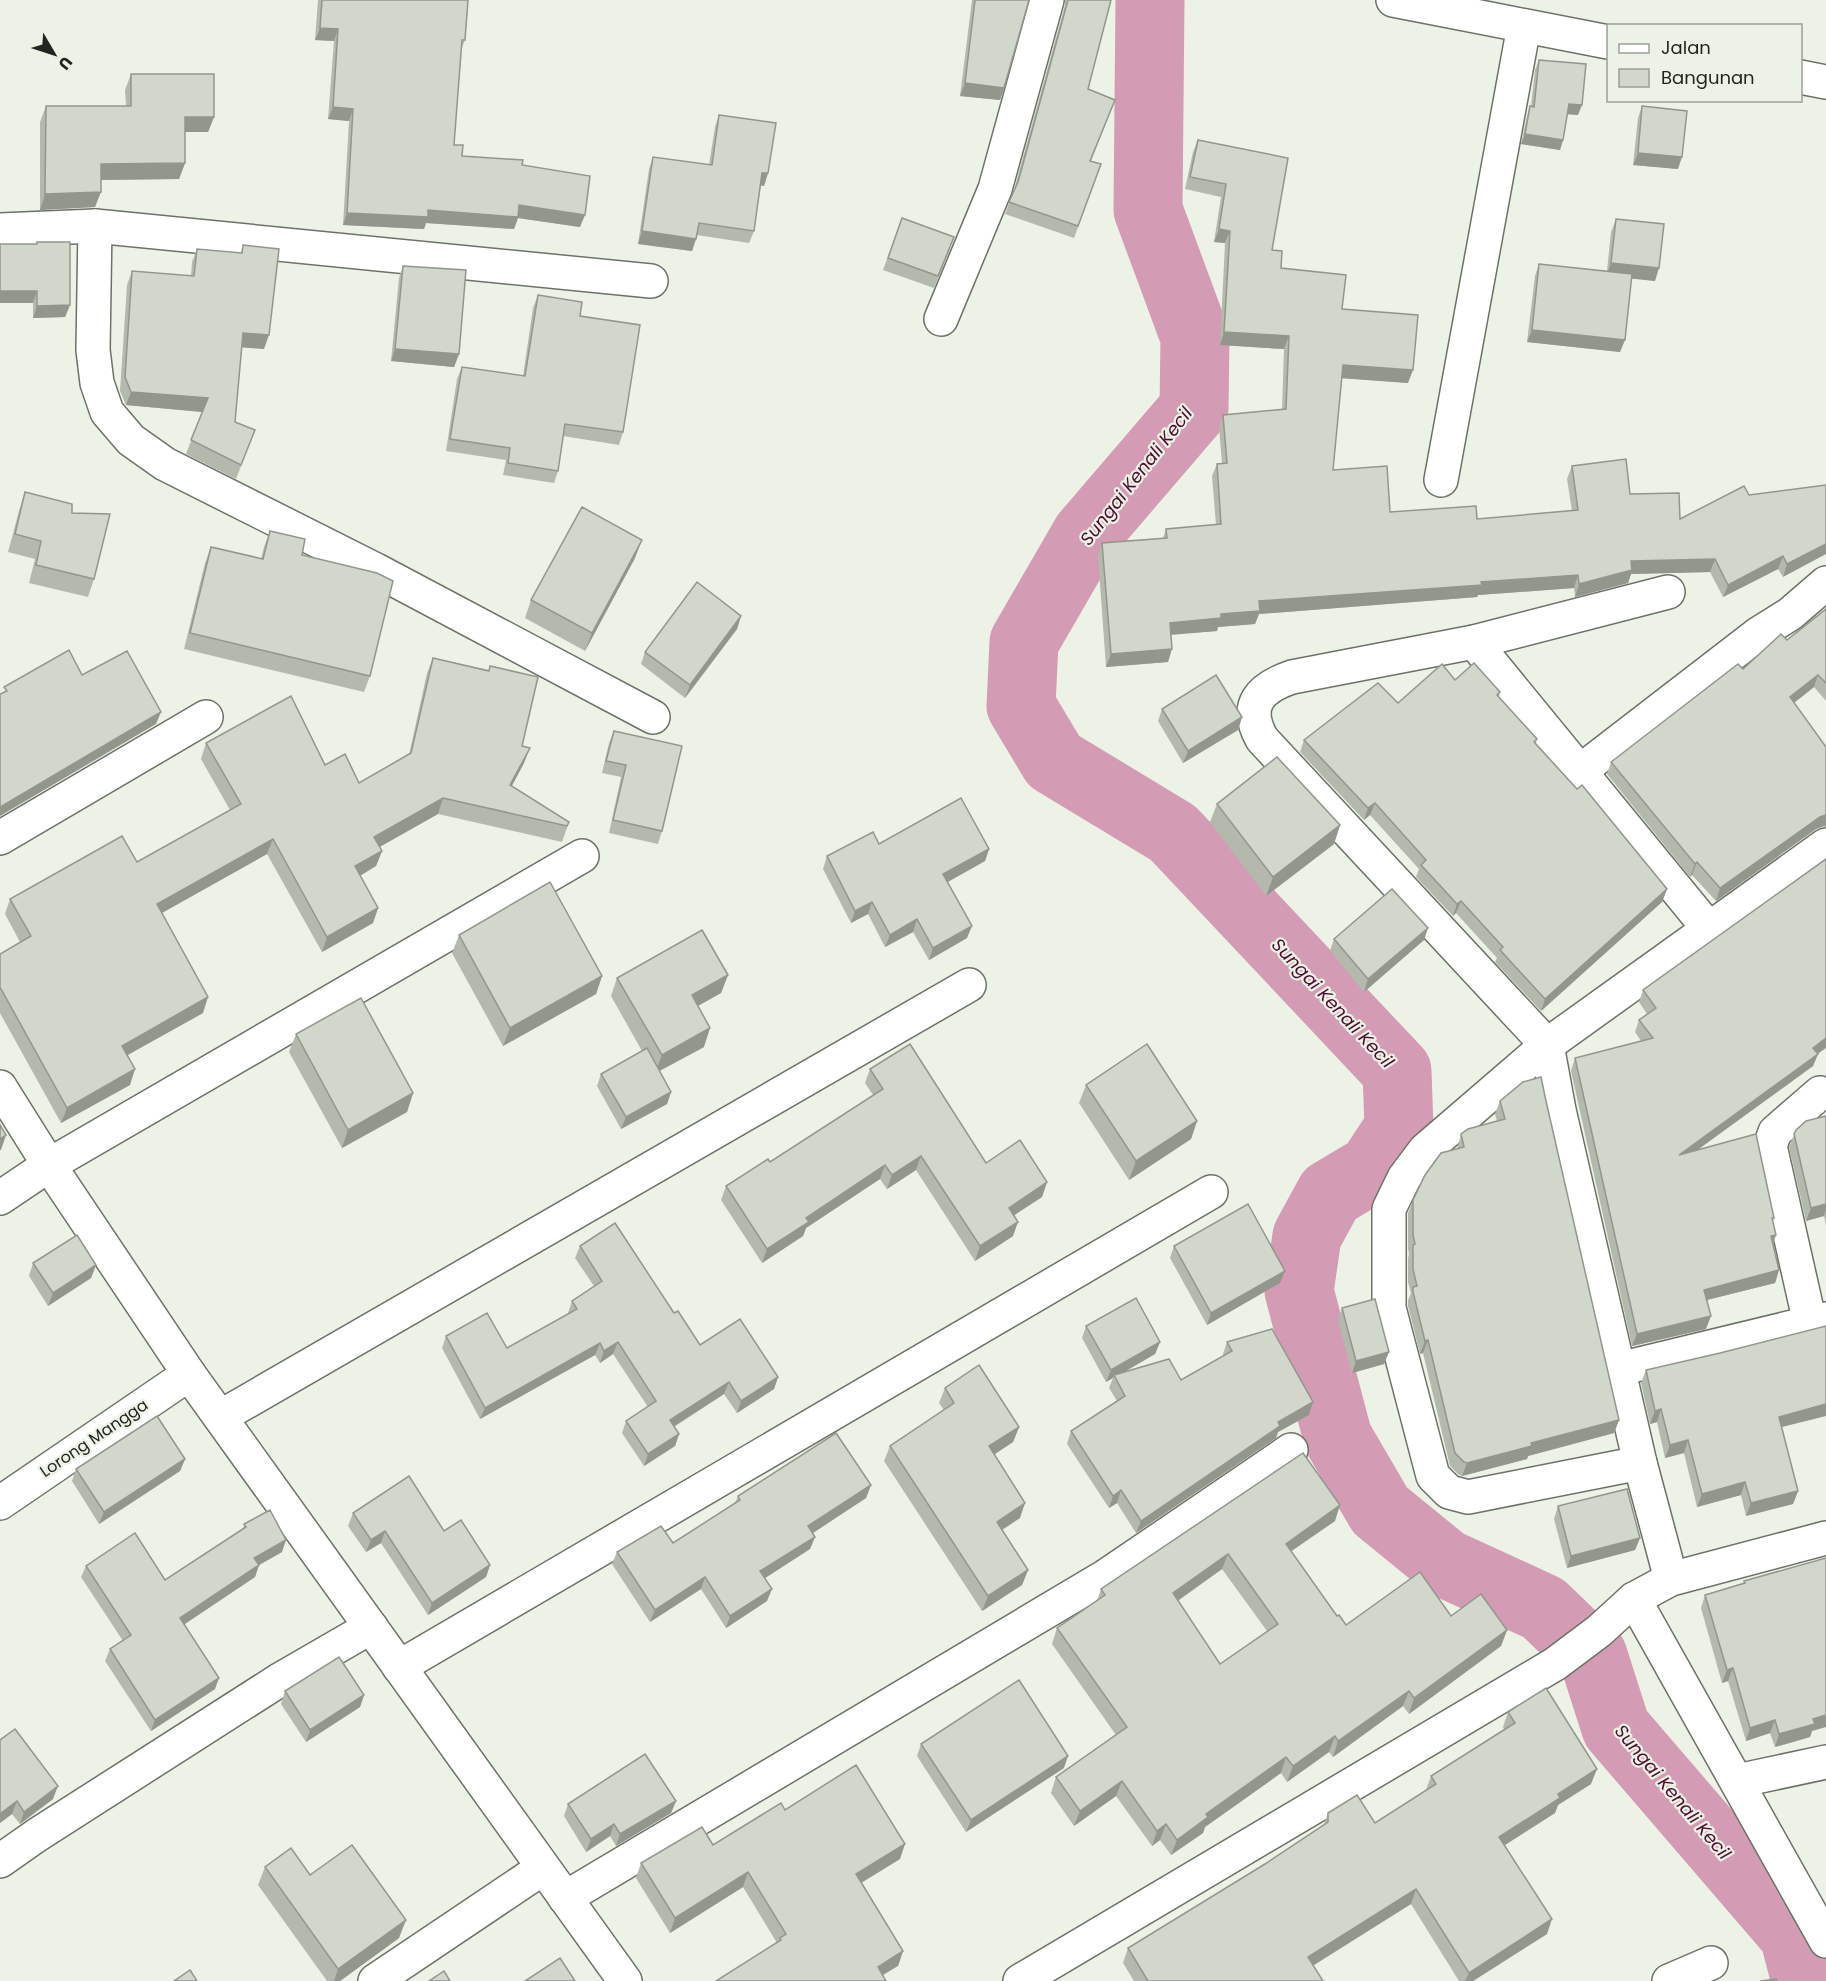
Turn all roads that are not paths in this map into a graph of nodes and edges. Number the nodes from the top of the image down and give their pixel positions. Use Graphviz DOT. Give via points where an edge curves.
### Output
graph roads {
  1 [pos="1047,0"];
  2 [pos="1393,0"];
  3 [pos="1524,26"];
  4 [pos="1607,42"];
  5 [pos="1802,77"];
  6 [pos="1826,82"];
  7 [pos="95,226"];
  8 [pos="0,230"];
  9 [pos="651,281"];
  10 [pos="942,319"];
  11 [pos="1441,480"];
  12 [pos="1826,583"];
  13 [pos="1668,592"];
  14 [pos="1473,642"];
  15 [pos="206,717"];
  16 [pos="653,717"];
  17 [pos="1579,772"];
  18 [pos="0,838"];
  19 [pos="1826,845"];
  20 [pos="582,856"];
  21 [pos="1709,929"];
  22 [pos="969,985"];
  23 [pos="1547,1045"];
  24 [pos="0,1087"];
  25 [pos="1824,1087"];
  26 [pos="49,1165"];
  27 [pos="1211,1192"];
  28 [pos="0,1198"];
  29 [pos="1818,1321"];
  30 [pos="1619,1370"];
  31 [pos="189,1374"];
  32 [pos="220,1417"];
  33 [pos="1292,1450"];
  34 [pos="1640,1462"];
  35 [pos="0,1503"];
  36 [pos="1826,1538"];
  37 [pos="1671,1579"];
  38 [pos="1635,1599"];
  39 [pos="371,1627"];
  40 [pos="399,1667"];
  41 [pos="1826,1762"];
  42 [pos="1737,1781"];
  43 [pos="0,1861"];
  44 [pos="543,1868"];
  45 [pos="565,1898"];
  46 [pos="1826,1941"];
  47 [pos="1711,1963"];
  48 [pos="375,1981"];
  49 [pos="625,1981"];
  50 [pos="1020,1981"];
  51 [pos="1669,1981"];
  1 -- 10 [label="street" via="995,189"];
  2 -- 3 [label="street"];
  3 -- 4 [label="street"];
  3 -- 11 [label="street"];
  5 -- 6 [label="street"];
  7 -- 8 [label="street"];
  7 -- 9 [label="street"];
  7 -- 16 [label="street" via="93,350 97,383 107,412 130,440 165,464 376,570"];
  12 -- 17 [label="street"];
  13 -- 14 [label="street"];
  14 -- 17 [label="street"];
  14 -- 23 [label="street" via="1276,683 1257,700 1254,725 1262,739"];
  15 -- 18 [label="street"];
  17 -- 21 [label="street"];
  19 -- 21 [label="street"];
  20 -- 26 [label="street"];
  21 -- 23 [label="street"];
  22 -- 32 [label="street"];
  23 -- 30 [label="street"];
  23 -- 34 [label="street" via="1425,1150 1404,1178 1389,1209 1389,1308 1433,1476 1449,1492 1468,1497"];
  24 -- 26 [label="street"];
  25 -- 29 [label="street" via="1775,1132 1770,1146"];
  26 -- 28 [label="street"];
  26 -- 31 [label="street"];
  27 -- 40 [label="street"];
  29 -- 30 [label="street"];
  30 -- 34 [label="street"];
  31 -- 32 [label="street"];
  31 -- 35 [label="street, Lorong Mangga"];
  32 -- 39 [label="street"];
  33 -- 45 [label="street" via="1107,1576"];
  34 -- 37 [label="street"];
  36 -- 37 [label="street"];
  37 -- 38 [label="street"];
  38 -- 42 [label="street"];
  38 -- 50 [label="street" via="1555,1664"];
  39 -- 40 [label="street"];
  39 -- 43 [label="street" via="281,1678"];
  40 -- 44 [label="street"];
  41 -- 42 [label="street"];
  42 -- 46 [label="street"];
  44 -- 45 [label="street"];
  44 -- 48 [label="street"];
  45 -- 49 [label="street"];
  47 -- 51 [label="street"];
}
